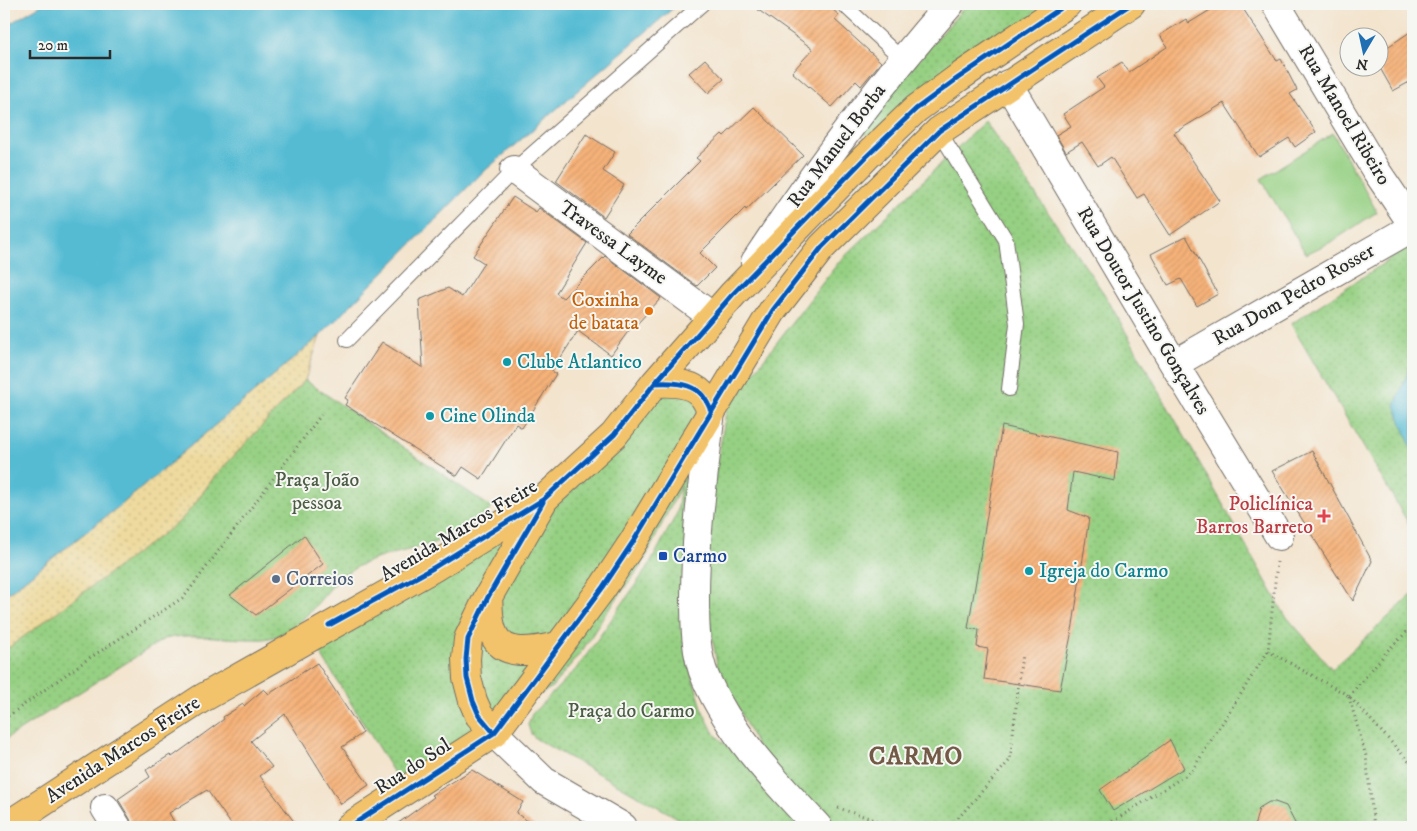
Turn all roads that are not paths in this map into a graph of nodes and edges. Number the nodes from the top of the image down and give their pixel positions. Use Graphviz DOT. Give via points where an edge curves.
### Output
graph roads {
  1 [pos="702,4"];
  2 [pos="843,4"];
  3 [pos="950,4"];
  4 [pos="1067,4"];
  5 [pos="1131,4"];
  6 [pos="1276,4"];
  7 [pos="902,59"];
  8 [pos="1008,84"];
  9 [pos="939,131"];
  10 [pos="514,170"];
  11 [pos="1413,226"];
  12 [pos="733,294"];
  13 [pos="713,317"];
  14 [pos="347,340"];
  15 [pos="1174,364"];
  16 [pos="654,383"];
  17 [pos="1009,390"];
  18 [pos="711,411"];
  19 [pos="544,500"];
  20 [pos="1279,536"];
  21 [pos="488,597"];
  22 [pos="557,646"];
  23 [pos="494,733"];
  24 [pos="5,827"];
  25 [pos="349,827"];
  26 [pos="623,827"];
  27 [pos="818,827"];
  1 -- 10 [label="lane"];
  2 -- 7 [label="lane"];
  3 -- 7 [label="street, Rua Manuel Borba"];
  4 -- 12 [label="main road, Avenida Marcos Freire" via="916,109"];
  5 -- 8 [label="main road"];
  6 -- 11 [label="street, Rua Manoel Ribeiro"];
  7 -- 12 [label="street, Rua Manuel Borba" via="789,210"];
  8 -- 9 [label="main road"];
  8 -- 15 [label="street, Rua Doutor Justino Gonçalves"];
  9 -- 17 [label="lane" via="1006,240 1017,324"];
  9 -- 18 [label="main road" via="822,248 773,310"];
  10 -- 13 [label="street, Travessa Layme"];
  10 -- 14 [label="lane"];
  11 -- 15 [label="street, Rua Dom Pedro Rosser"];
  12 -- 13 [label="main road, Avenida Marcos Freire"];
  13 -- 16 [label="main road, Avenida Marcos Freire"];
  15 -- 20 [label="street, Rua Doutor Justino Gonçalves"];
  16 -- 18 [label="main road" via="670,382 698,391"];
  16 -- 19 [label="main road, Avenida Marcos Freire" via="614,435"];
  18 -- 22 [label="main road" via="633,542"];
  18 -- 27 [label="street" via="695,570 694,633 705,677 722,709 763,768"];
  19 -- 21 [label="main road"];
  19 -- 24 [label="main road, Avenida Marcos Freire" via="433,568 201,699"];
  21 -- 22 [label="main road" via="494,636 501,645 528,652"];
  21 -- 23 [label="main road" via="468,638 466,659 473,701 479,715"];
  22 -- 23 [label="main road"];
  23 -- 25 [label="main road, Rua do Sol"];
  23 -- 26 [label="street" via="544,781"];
}
